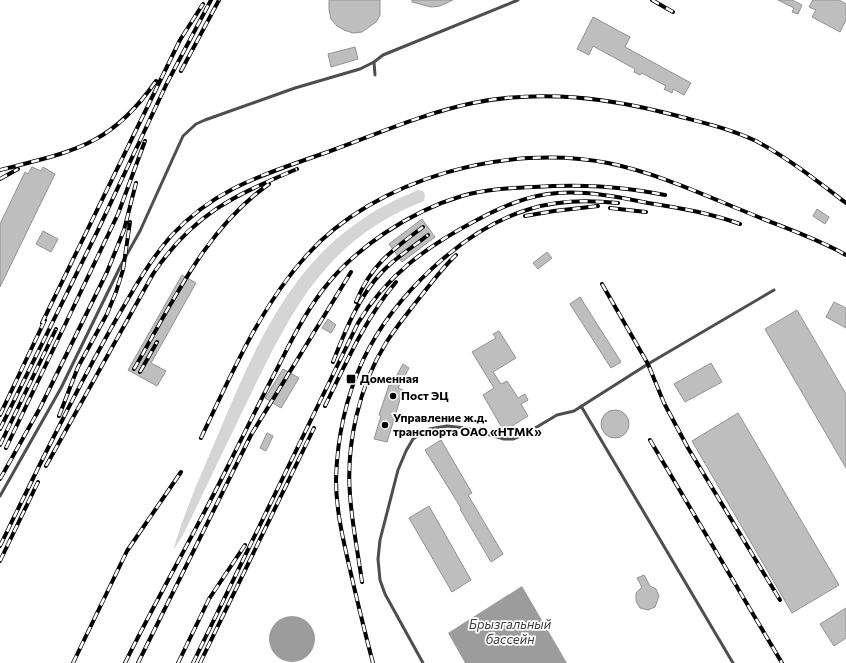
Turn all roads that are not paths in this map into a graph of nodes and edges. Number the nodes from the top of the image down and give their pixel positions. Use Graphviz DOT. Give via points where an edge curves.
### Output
graph roads {
  1 [pos="518,0"];
  2 [pos="374,62"];
  3 [pos="375,75"];
  4 [pos="774,290"];
  5 [pos="581,406"];
  6 [pos="0,496"];
  7 [pos="423,663"];
  8 [pos="733,663"];
  1 -- 2 [label="lane" via="383,55"];
  2 -- 3 [label="lane"];
  2 -- 6 [label="lane" via="360,69 295,88 204,120 183,136 140,231 58,394"];
  4 -- 5 [label="lane"];
  5 -- 7 [label="lane" via="557,415 513,439 455,426 438,426 423,431 409,444 398,470 380,540 378,569 392,609"];
  5 -- 8 [label="lane"];
}
